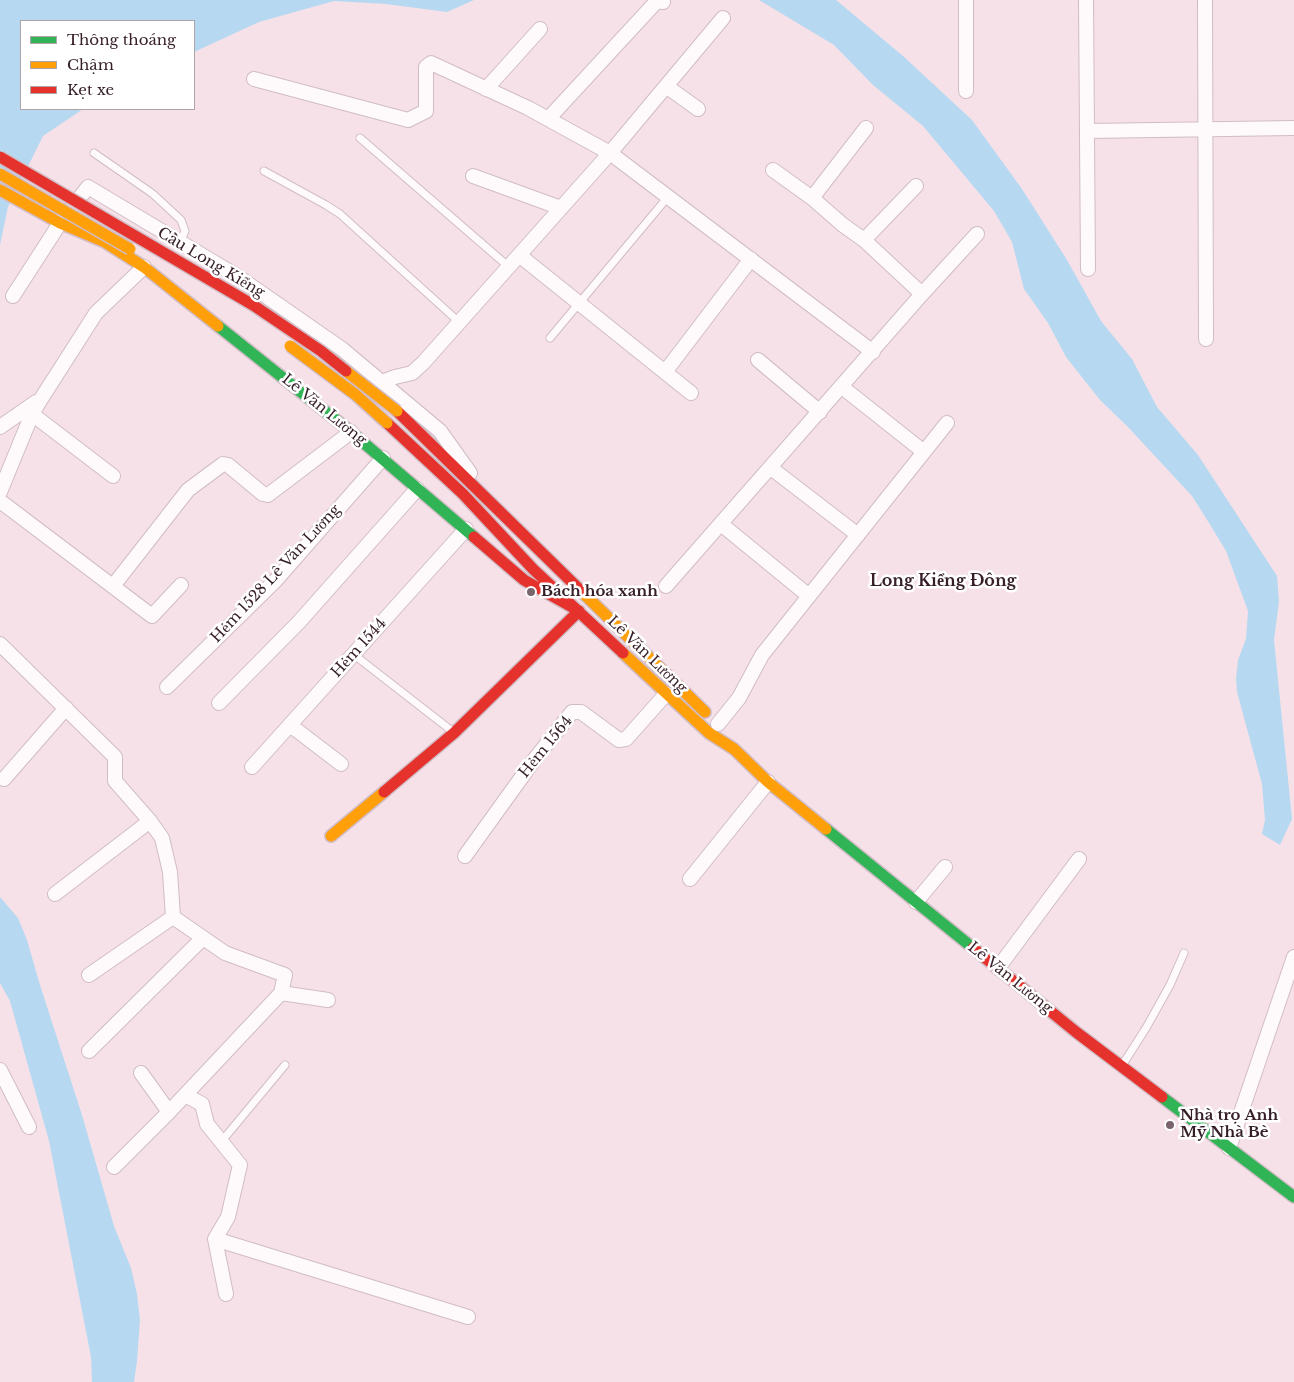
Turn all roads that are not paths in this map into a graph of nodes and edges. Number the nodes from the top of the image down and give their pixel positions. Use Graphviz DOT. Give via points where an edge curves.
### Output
graph roads {
  1 [pos="966,0"];
  2 [pos="1086,0"];
  3 [pos="1205,0"];
  4 [pos="663,2"];
  5 [pos="723,18"];
  6 [pos="540,29"];
  7 [pos="254,80"];
  8 [pos="666,86"];
  9 [pos="486,88"];
  10 [pos="966,91"];
  11 [pos="698,109"];
  12 [pos="548,119"];
  13 [pos="866,128"];
  14 [pos="1294,128"];
  15 [pos="1205,129"];
  16 [pos="1087,131"];
  17 [pos="360,138"];
  18 [pos="94,153"];
  19 [pos="610,153"];
  20 [pos="0,157"];
  21 [pos="773,170"];
  22 [pos="264,171"];
  23 [pos="0,174"];
  24 [pos="473,176"];
  25 [pos="916,186"];
  26 [pos="0,190"];
  27 [pos="667,198"];
  28 [pos="812,198"];
  29 [pos="561,208"];
  30 [pos="60,223"];
  31 [pos="977,234"];
  32 [pos="864,240"];
  33 [pos="180,242"];
  34 [pos="519,256"];
  35 [pos="751,259"];
  36 [pos="161,266"];
  37 [pos="144,267"];
  38 [pos="508,267"];
  39 [pos="1088,269"];
  40 [pos="922,294"];
  41 [pos="14,296"];
  42 [pos="580,303"];
  43 [pos="460,322"];
  44 [pos="278,337"];
  45 [pos="550,338"];
  46 [pos="1206,338"];
  47 [pos="873,352"];
  48 [pos="758,360"];
  49 [pos="665,372"];
  50 [pos="382,382"];
  51 [pos="842,387"];
  52 [pos="691,393"];
  53 [pos="41,399"];
  54 [pos="397,411"];
  55 [pos="820,412"];
  56 [pos="32,414"];
  57 [pos="947,422"];
  58 [pos="0,428"];
  59 [pos="351,432"];
  60 [pos="924,452"];
  61 [pos="383,458"];
  62 [pos="771,468"];
  63 [pos="113,476"];
  64 [pos="417,489"];
  65 [pos="0,492"];
  66 [pos="0,501"];
  67 [pos="491,502"];
  68 [pos="721,524"];
  69 [pos="466,529"];
  70 [pos="858,535"];
  71 [pos="181,585"];
  72 [pos="113,586"];
  73 [pos="666,586"];
  74 [pos="809,596"];
  75 [pos="579,611"];
  76 [pos="0,644"];
  77 [pos="353,654"];
  78 [pos="167,687"];
  79 [pos="666,694"];
  80 [pos="219,703"];
  81 [pos="66,708"];
  82 [pos="718,724"];
  83 [pos="290,725"];
  84 [pos="454,733"];
  85 [pos="734,749"];
  86 [pos="341,764"];
  87 [pos="252,767"];
  88 [pos="4,779"];
  89 [pos="768,782"];
  90 [pos="150,821"];
  91 [pos="331,836"];
  92 [pos="465,856"];
  93 [pos="1079,859"];
  94 [pos="944,870"];
  95 [pos="690,878"];
  96 [pos="55,894"];
  97 [pos="918,899"];
  98 [pos="173,917"];
  99 [pos="203,938"];
  100 [pos="1184,953"];
  101 [pos="1294,957"];
  102 [pos="1000,966"];
  103 [pos="89,975"];
  104 [pos="280,993"];
  105 [pos="328,1000"];
  106 [pos="89,1051"];
  107 [pos="285,1065"];
  108 [pos="1122,1066"];
  109 [pos="0,1070"];
  110 [pos="141,1073"];
  111 [pos="185,1095"];
  112 [pos="169,1112"];
  113 [pos="29,1128"];
  114 [pos="221,1142"];
  115 [pos="1229,1148"];
  116 [pos="114,1167"];
  117 [pos="1294,1197"];
  118 [pos="216,1239"];
  119 [pos="226,1294"];
  120 [pos="468,1317"];
  1 -- 10 [label="street"];
  2 -- 16 [label="street"];
  3 -- 15 [label="street"];
  4 -- 12 [label="street" via="657,1"];
  5 -- 8 [label="street"];
  6 -- 9 [label="street"];
  7 -- 9 [label="street" via="408,120 426,111 426,67 431,63"];
  8 -- 11 [label="street"];
  8 -- 19 [label="street"];
  9 -- 12 [label="street"];
  12 -- 19 [label="street"];
  13 -- 28 [label="street"];
  14 -- 15 [label="street"];
  15 -- 16 [label="street"];
  15 -- 46 [label="street"];
  16 -- 39 [label="street"];
  17 -- 38 [label="lane"];
  18 -- 33 [label="lane" via="153,194 182,220 185,231"];
  19 -- 27 [label="street"];
  19 -- 29 [label="street"];
  20 -- 54 [label="main road, Cầu Long Kiểng, bridge" via="274,319 321,350"];
  21 -- 28 [label="street"];
  22 -- 43 [label="lane" via="340,214"];
  23 -- 36 [label="main road, Cầu Long Kiểng, bridge"];
  24 -- 29 [label="street"];
  25 -- 32 [label="street"];
  26 -- 30 [label="main road, Lê Văn Lương"];
  27 -- 35 [label="street"];
  27 -- 42 [label="lane"];
  28 -- 32 [label="street"];
  29 -- 34 [label="street"];
  30 -- 33 [label="street, Lê Văn Lương" via="88,187"];
  30 -- 37 [label="main road, Lê Văn Lương" via="105,242"];
  30 -- 41 [label="street"];
  31 -- 40 [label="street"];
  32 -- 40 [label="street"];
  33 -- 50 [label="street, Lê Văn Lương" via="273,300"];
  34 -- 38 [label="street"];
  34 -- 42 [label="street"];
  35 -- 47 [label="street"];
  35 -- 49 [label="street"];
  37 -- 53 [label="street" via="96,313"];
  37 -- 59 [label="main road, Lê Văn Lương"];
  38 -- 43 [label="street"];
  40 -- 47 [label="street"];
  42 -- 45 [label="lane"];
  42 -- 49 [label="street"];
  43 -- 50 [label="street" via="412,373"];
  44 -- 75 [label="main road, Lê Văn Lương, bridge" via="388,423"];
  47 -- 51 [label="street"];
  48 -- 55 [label="street"];
  49 -- 52 [label="street"];
  50 -- 67 [label="street, Lê Văn Lương" via="440,432"];
  51 -- 55 [label="street"];
  51 -- 60 [label="street"];
  53 -- 56 [label="street"];
  53 -- 58 [label="street"];
  54 -- 67 [label="main road, Lê Văn Lương"];
  55 -- 62 [label="street"];
  56 -- 63 [label="street"];
  56 -- 65 [label="street"];
  57 -- 60 [label="street"];
  59 -- 61 [label="main road, Lê Văn Lương"];
  59 -- 72 [label="street" via="268,495 223,464 188,490"];
  60 -- 70 [label="street"];
  61 -- 64 [label="main road, Lê Văn Lương"];
  61 -- 78 [label="street, Hẻm 1528 Lê Văn Lương" via="276,580"];
  62 -- 68 [label="street"];
  62 -- 70 [label="street"];
  64 -- 69 [label="main road, Lê Văn Lương"];
  64 -- 80 [label="street" via="299,622"];
  66 -- 72 [label="street"];
  67 -- 82 [label="main road, Lê Văn Lương"];
  68 -- 73 [label="street"];
  68 -- 74 [label="street"];
  69 -- 75 [label="main road, Lê Văn Lương" via="524,580"];
  69 -- 77 [label="street, Hẻm 1544"];
  70 -- 74 [label="street"];
  71 -- 72 [label="street" via="152,616"];
  74 -- 82 [label="street" via="762,655 739,698"];
  75 -- 79 [label="main road, Lê Văn Lương"];
  75 -- 84 [label="main road"];
  76 -- 81 [label="street"];
  77 -- 83 [label="street, Hẻm 1544"];
  77 -- 84 [label="lane"];
  79 -- 85 [label="main road, Lê Văn Lương" via="709,733"];
  79 -- 92 [label="street, Hẻm 1564" via="626,739 619,740 581,712 572,712"];
  81 -- 88 [label="street"];
  81 -- 90 [label="street" via="115,757 115,781"];
  82 -- 85 [label="main road, Lê Văn Lương"];
  83 -- 86 [label="street"];
  83 -- 87 [label="street, Hẻm 1544"];
  84 -- 91 [label="main road"];
  85 -- 89 [label="main road, Lê Văn Lương"];
  89 -- 95 [label="street"];
  89 -- 97 [label="main road, Lê Văn Lương"];
  90 -- 96 [label="street"];
  90 -- 98 [label="street" via="162,838 170,872"];
  93 -- 102 [label="street"];
  94 -- 97 [label="street"];
  97 -- 102 [label="main road, Lê Văn Lương"];
  98 -- 99 [label="street"];
  98 -- 103 [label="street"];
  99 -- 104 [label="street" via="225,953 285,975"];
  99 -- 106 [label="street"];
  100 -- 108 [label="lane" via="1165,994"];
  101 -- 115 [label="street"];
  102 -- 108 [label="main road, Lê Văn Lương"];
  104 -- 105 [label="street"];
  104 -- 111 [label="street"];
  107 -- 114 [label="lane"];
  108 -- 115 [label="main road, Lê Văn Lương"];
  109 -- 113 [label="street"];
  110 -- 112 [label="street"];
  111 -- 112 [label="street"];
  111 -- 114 [label="street" via="202,1104 207,1124"];
  112 -- 116 [label="street"];
  114 -- 118 [label="street" via="240,1165 228,1217"];
  115 -- 117 [label="main road, Lê Văn Lương"];
  118 -- 119 [label="street"];
  118 -- 120 [label="street"];
}
